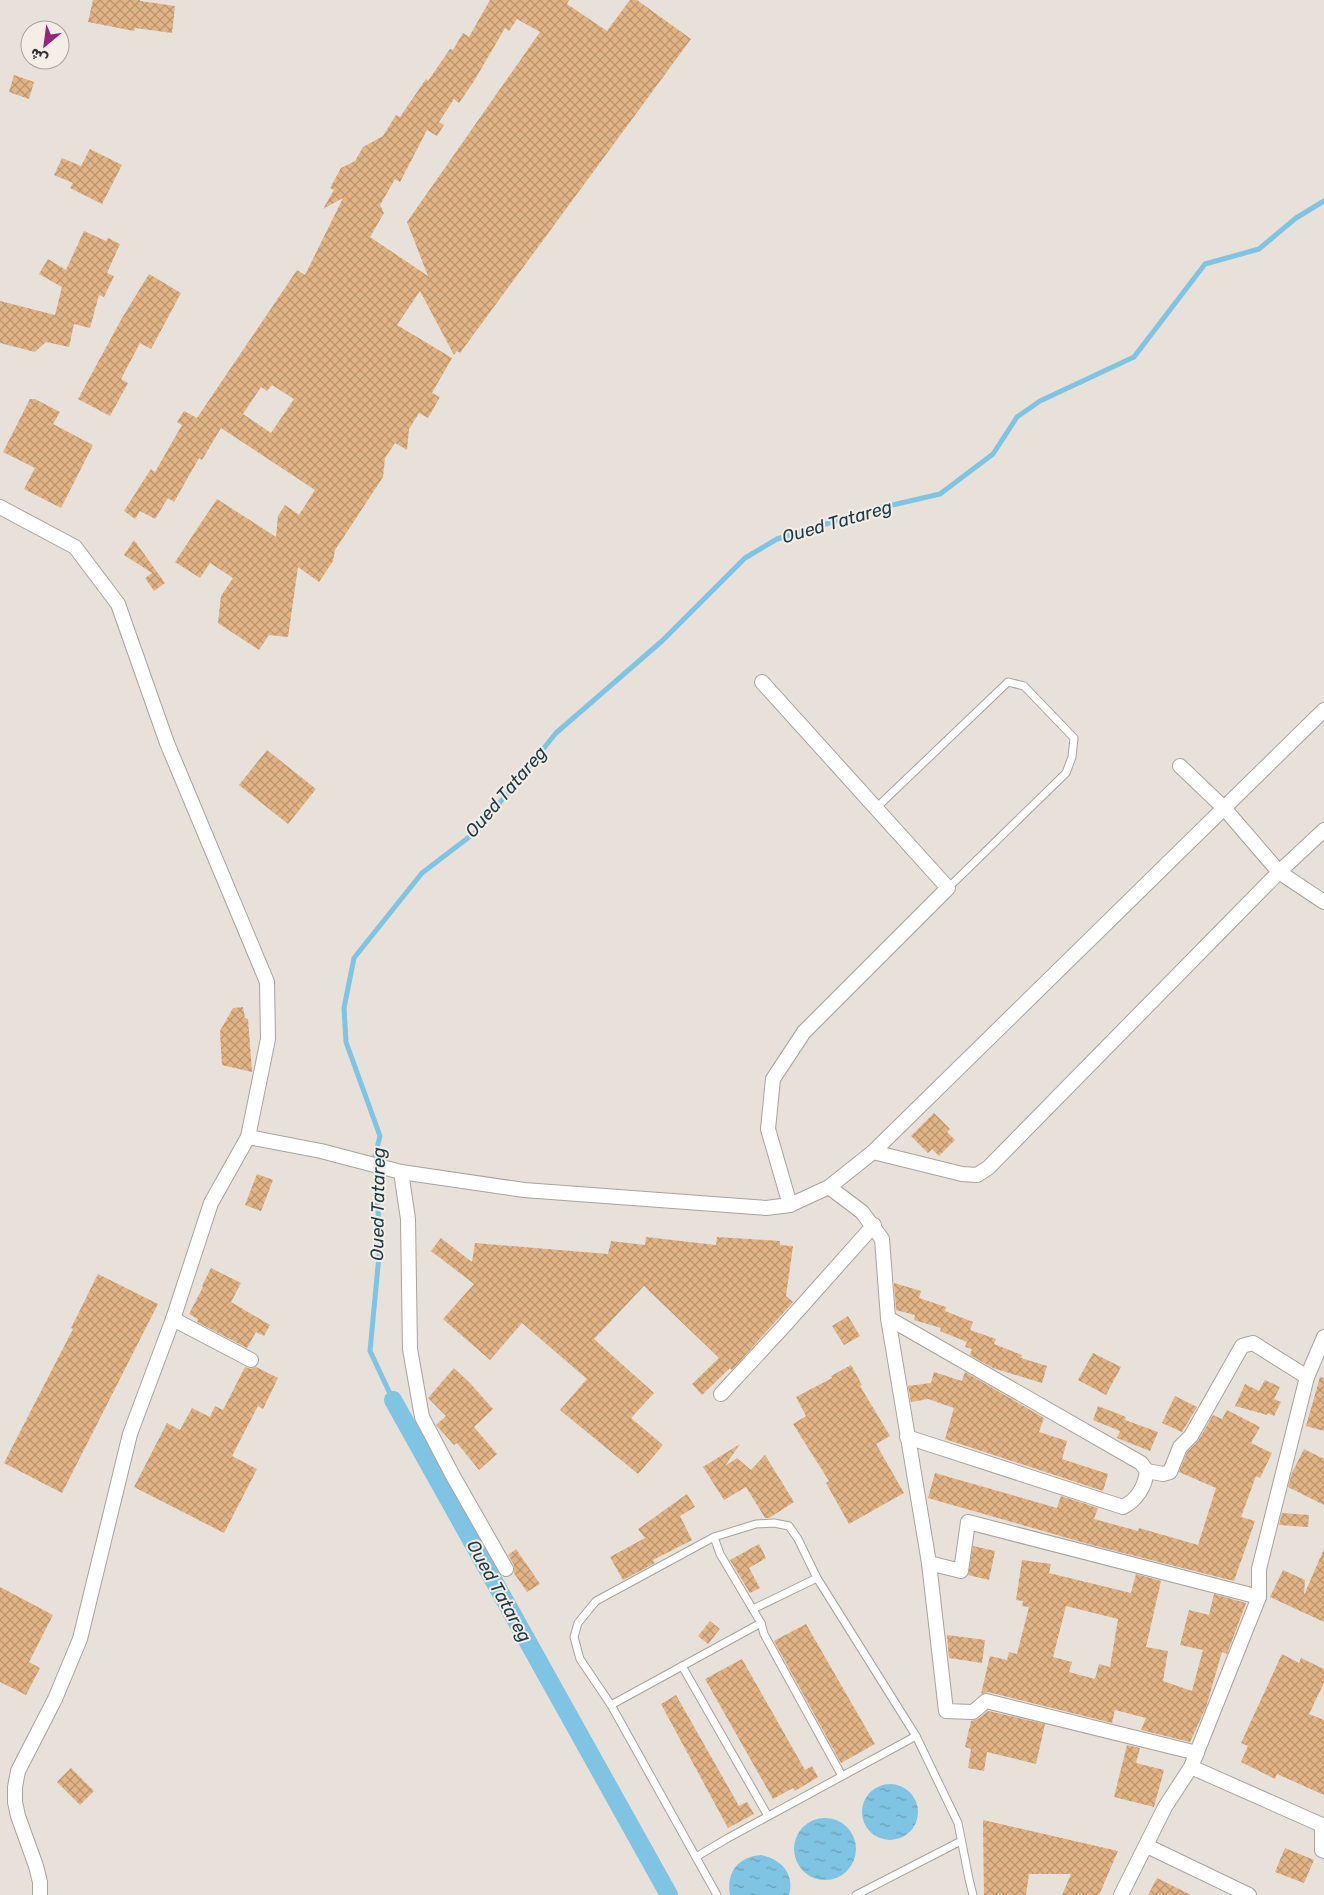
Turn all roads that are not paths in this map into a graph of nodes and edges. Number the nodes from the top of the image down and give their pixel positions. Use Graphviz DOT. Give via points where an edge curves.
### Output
graph roads {
  1 [pos="0,507"];
  2 [pos="762,682"];
  3 [pos="1324,710"];
  4 [pos="1180,766"];
  5 [pos="1224,808"];
  6 [pos="875,809"];
  7 [pos="1324,830"];
  8 [pos="1279,872"];
  9 [pos="948,888"];
  10 [pos="1324,902"];
  11 [pos="248,1137"];
  12 [pos="874,1152"];
  13 [pos="401,1172"];
  14 [pos="829,1187"];
  15 [pos="790,1205"];
  16 [pos="874,1225"];
  17 [pos="888,1318"];
  18 [pos="173,1319"];
  19 [pos="1324,1337"];
  20 [pos="251,1360"];
  21 [pos="1307,1377"];
  22 [pos="721,1394"];
  23 [pos="907,1438"];
  24 [pos="1147,1471"];
  25 [pos="714,1537"];
  26 [pos="929,1564"];
  27 [pos="506,1569"];
  28 [pos="817,1578"];
  29 [pos="1259,1597"];
  30 [pos="753,1609"];
  31 [pos="761,1623"];
  32 [pos="682,1666"];
  33 [pos="611,1705"];
  34 [pos="916,1736"];
  35 [pos="1197,1753"];
  36 [pos="1191,1767"];
  37 [pos="842,1776"];
  38 [pos="768,1816"];
  39 [pos="1323,1824"];
  40 [pos="961,1841"];
  41 [pos="1147,1846"];
  42 [pos="1324,1851"];
  43 [pos="696,1857"];
  44 [pos="40,1895"];
  45 [pos="716,1895"];
  46 [pos="856,1895"];
  47 [pos="973,1895"];
  48 [pos="1120,1895"];
  49 [pos="1249,1895"];
  1 -- 11 [label="street" via="75,546 118,604 167,743 267,982 268,1039"];
  2 -- 6 [label="street"];
  3 -- 5 [label="street"];
  4 -- 5 [label="street"];
  5 -- 8 [label="street"];
  5 -- 12 [label="street"];
  6 -- 9 [label="street"];
  6 -- 9 [label="lane" via="1008,682 1024,686 1074,738 1072,758 1066,773"];
  7 -- 8 [label="street"];
  8 -- 10 [label="street"];
  8 -- 12 [label="street" via="988,1168 977,1175 962,1174"];
  9 -- 15 [label="street" via="804,1032 773,1079 768,1129"];
  11 -- 13 [label="street" via="321,1151"];
  11 -- 18 [label="street" via="211,1202"];
  12 -- 14 [label="street"];
  13 -- 15 [label="street" via="524,1190 766,1208"];
  13 -- 27 [label="street" via="408,1218 410,1349 422,1417"];
  14 -- 15 [label="street"];
  14 -- 16 [label="street"];
  16 -- 17 [label="street" via="882,1239"];
  16 -- 22 [label="street"];
  17 -- 23 [label="street"];
  17 -- 24 [label="street" via="1141,1463"];
  18 -- 20 [label="street"];
  18 -- 44 [label="street" via="130,1434 80,1639 55,1699 18,1771 14,1787 18,1816 40,1882"];
  19 -- 21 [label="street"];
  21 -- 24 [label="street" via="1253,1343 1242,1346 1191,1436 1180,1448 1170,1472"];
  21 -- 29 [label="street" via="1259,1570"];
  23 -- 24 [label="street" via="1123,1507 1138,1495"];
  23 -- 26 [label="street"];
  25 -- 28 [label="lane" via="756,1524 789,1526"];
  25 -- 30 [label="lane" via="720,1554"];
  25 -- 33 [label="lane" via="596,1601 578,1623 574,1637 580,1659"];
  26 -- 29 [label="street" via="961,1571 968,1522"];
  26 -- 35 [label="street" via="946,1711 973,1712 986,1701"];
  28 -- 30 [label="lane"];
  28 -- 34 [label="lane"];
  29 -- 35 [label="street"];
  30 -- 31 [label="lane"];
  31 -- 32 [label="lane"];
  31 -- 37 [label="lane"];
  32 -- 33 [label="lane"];
  32 -- 38 [label="lane"];
  33 -- 43 [label="lane"];
  34 -- 37 [label="lane"];
  34 -- 40 [label="lane" via="958,1824"];
  35 -- 36 [label="street"];
  36 -- 39 [label="street"];
  36 -- 41 [label="street" via="1165,1807"];
  37 -- 38 [label="lane"];
  38 -- 43 [label="lane"];
  39 -- 42 [label="street"];
  40 -- 46 [label="lane"];
  40 -- 47 [label="lane"];
  41 -- 48 [label="street"];
  41 -- 49 [label="street"];
  43 -- 45 [label="lane"];
}
